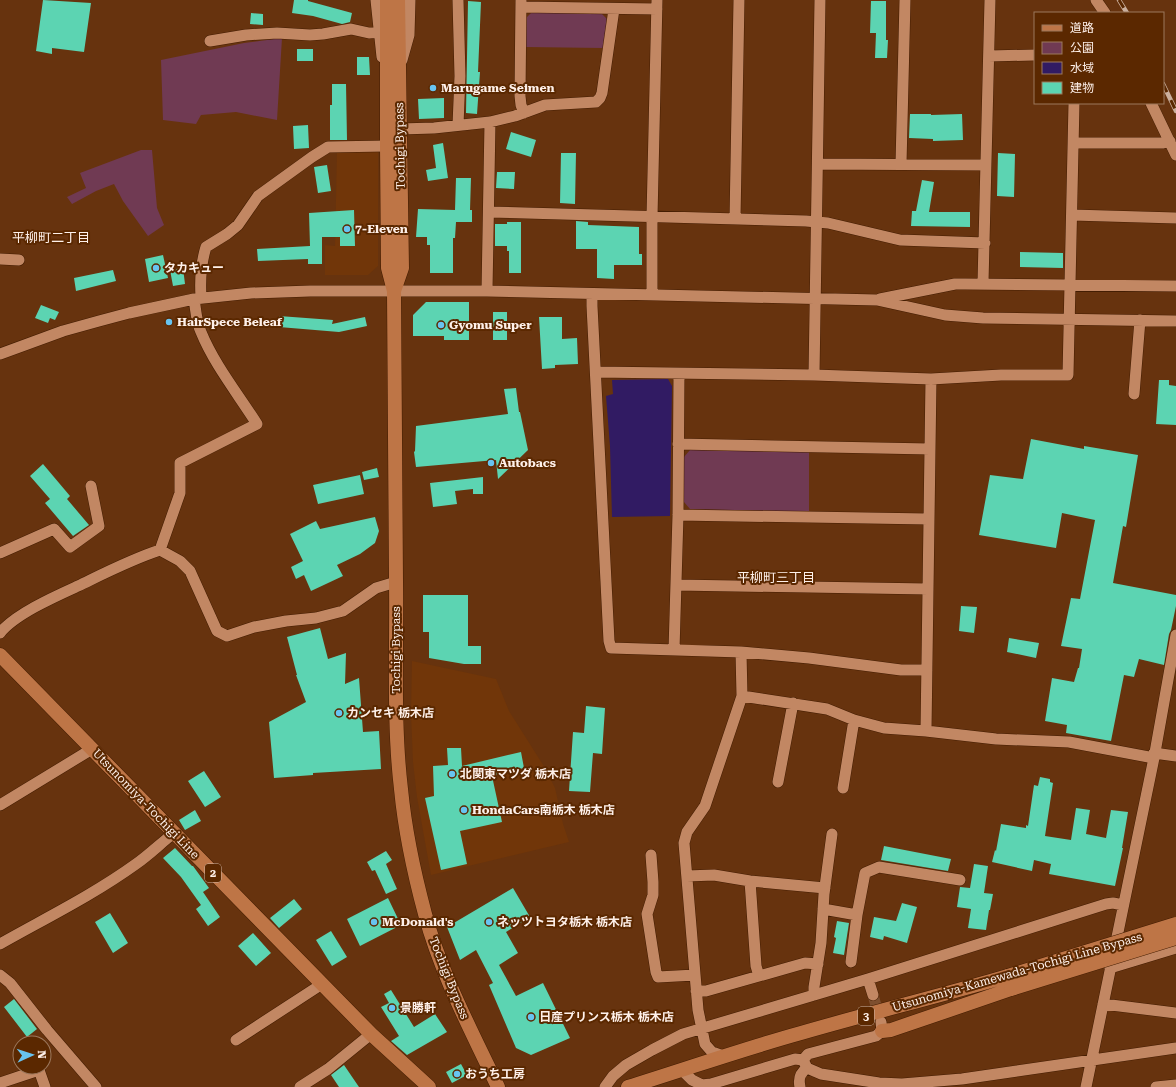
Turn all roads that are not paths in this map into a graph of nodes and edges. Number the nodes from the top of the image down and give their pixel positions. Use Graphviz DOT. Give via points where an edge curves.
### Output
graph roads {
  1 [pos="376,0"];
  2 [pos="387,0"];
  3 [pos="398,0"];
  4 [pos="410,0"];
  5 [pos="458,0"];
  6 [pos="739,0"];
  7 [pos="820,0"];
  8 [pos="905,0"];
  9 [pos="990,0"];
  10 [pos="1096,0"];
  11 [pos="521,4"];
  12 [pos="590,4"];
  13 [pos="657,5"];
  14 [pos="614,8"];
  15 [pos="1104,12"];
  16 [pos="379,32"];
  17 [pos="210,40"];
  18 [pos="1034,55"];
  19 [pos="988,56"];
  20 [pos="399,68"];
  21 [pos="387,76"];
  22 [pos="1074,104"];
  23 [pos="1152,104"];
  24 [pos="524,113"];
  25 [pos="490,122"];
  26 [pos="458,126"];
  27 [pos="400,128"];
  28 [pos="1170,141"];
  29 [pos="1074,143"];
  30 [pos="387,146"];
  31 [pos="1176,155"];
  32 [pos="818,164"];
  33 [pos="901,164"];
  34 [pos="986,165"];
  35 [pos="489,212"];
  36 [pos="1072,215"];
  37 [pos="652,217"];
  38 [pos="1176,218"];
  39 [pos="735,219"];
  40 [pos="816,221"];
  41 [pos="985,243"];
  42 [pos="0,259"];
  43 [pos="19,260"];
  44 [pos="984,283"];
  45 [pos="1070,284"];
  46 [pos="1176,286"];
  47 [pos="394,291"];
  48 [pos="487,291"];
  49 [pos="592,294"];
  50 [pos="652,295"];
  51 [pos="197,298"];
  52 [pos="815,298"];
  53 [pos="877,300"];
  54 [pos="1070,319"];
  55 [pos="1140,320"];
  56 [pos="1176,321"];
  57 [pos="0,354"];
  58 [pos="596,372"];
  59 [pos="679,374"];
  60 [pos="814,375"];
  61 [pos="931,379"];
  62 [pos="1134,394"];
  63 [pos="678,444"];
  64 [pos="930,449"];
  65 [pos="92,486"];
  66 [pos="678,515"];
  67 [pos="928,519"];
  68 [pos="160,550"];
  69 [pos="0,553"];
  70 [pos="396,582"];
  71 [pos="676,585"];
  72 [pos="928,589"];
  73 [pos="0,633"];
  74 [pos="1176,635"];
  75 [pos="674,650"];
  76 [pos="742,652"];
  77 [pos="0,655"];
  78 [pos="927,670"];
  79 [pos="742,696"];
  80 [pos="793,704"];
  81 [pos="854,720"];
  82 [pos="926,731"];
  83 [pos="92,749"];
  84 [pos="1154,755"];
  85 [pos="1176,756"];
  86 [pos="778,782"];
  87 [pos="843,788"];
  88 [pos="0,806"];
  89 [pos="174,832"];
  90 [pos="832,834"];
  91 [pos="651,855"];
  92 [pos="687,876"];
  93 [pos="960,880"];
  94 [pos="750,881"];
  95 [pos="825,888"];
  96 [pos="1123,905"];
  97 [pos="823,909"];
  98 [pos="857,915"];
  99 [pos="1176,924"];
  100 [pos="1176,938"];
  101 [pos="0,944"];
  102 [pos="1176,948"];
  103 [pos="851,962"];
  104 [pos="818,964"];
  105 [pos="1110,968"];
  106 [pos="0,975"];
  107 [pos="695,975"];
  108 [pos="759,976"];
  109 [pos="868,979"];
  110 [pos="1010,983"];
  111 [pos="322,984"];
  112 [pos="696,991"];
  113 [pos="814,995"];
  114 [pos="873,995"];
  115 [pos="1103,1004"];
  116 [pos="1176,1014"];
  117 [pos="881,1027"];
  118 [pos="701,1030"];
  119 [pos="371,1034"];
  120 [pos="236,1040"];
  121 [pos="1176,1048"];
  122 [pos="723,1056"];
  123 [pos="1091,1060"];
  124 [pos="805,1064"];
  125 [pos="682,1070"];
  126 [pos="0,1083"];
  127 [pos="902,1086"];
  128 [pos="1176,1086"];
  129 [pos="45,1087"];
  130 [pos="96,1087"];
  131 [pos="300,1087"];
  132 [pos="429,1087"];
  133 [pos="498,1087"];
  134 [pos="605,1087"];
  135 [pos="628,1087"];
  136 [pos="800,1087"];
  137 [pos="1086,1087"];
  138 [pos="1156,1087"];
  1 -- 16 [label="street"];
  2 -- 21 [label="main road, Tochigi Bypass"];
  3 -- 20 [label="main road, Tochigi Bypass"];
  4 -- 20 [label="street" via="409,35"];
  5 -- 26 [label="street"];
  6 -- 39 [label="street"];
  7 -- 32 [label="street"];
  8 -- 33 [label="street"];
  9 -- 19 [label="street"];
  10 -- 15 [label="street"];
  11 -- 12 [label="street"];
  11 -- 24 [label="street" via="520,96"];
  12 -- 14 [label="street"];
  13 -- 14 [label="street"];
  13 -- 37 [label="street"];
  14 -- 24 [label="street" via="600,98 589,103 545,105"];
  16 -- 17 [label="street" via="351,29 323,34 277,33"];
  16 -- 21 [label="street" via="381,55"];
  18 -- 19 [label="street"];
  19 -- 34 [label="street"];
  20 -- 27 [label="main road, Tochigi Bypass"];
  21 -- 30 [label="main road, Tochigi Bypass"];
  22 -- 29 [label="street"];
  23 -- 28 [label="street"];
  24 -- 25 [label="street"];
  25 -- 26 [label="street"];
  25 -- 35 [label="street"];
  26 -- 27 [label="street"];
  27 -- 47 [label="main road, Tochigi Bypass" via="402,268"];
  28 -- 29 [label="street"];
  28 -- 31 [label="street"];
  29 -- 36 [label="street"];
  30 -- 47 [label="main road, Tochigi Bypass" via="388,268"];
  30 -- 51 [label="street" via="328,147 258,196 238,225 206,247"];
  32 -- 33 [label="street"];
  32 -- 40 [label="street"];
  33 -- 34 [label="street"];
  34 -- 41 [label="street"];
  35 -- 37 [label="street"];
  35 -- 48 [label="street"];
  36 -- 38 [label="street"];
  36 -- 45 [label="street"];
  37 -- 39 [label="street"];
  37 -- 50 [label="street"];
  39 -- 40 [label="street"];
  40 -- 41 [label="street" via="900,240"];
  40 -- 52 [label="street"];
  41 -- 44 [label="street"];
  42 -- 43 [label="street"];
  44 -- 45 [label="street"];
  44 -- 53 [label="street" via="955,284"];
  45 -- 46 [label="street"];
  45 -- 54 [label="street"];
  47 -- 48 [label="street"];
  47 -- 51 [label="street" via="295,291"];
  47 -- 70 [label="main road, Tochigi Bypass"];
  48 -- 49 [label="street"];
  49 -- 50 [label="street"];
  49 -- 58 [label="street"];
  50 -- 52 [label="street"];
  51 -- 57 [label="street" via="62,331"];
  51 -- 68 [label="street" via="201,332 216,361 257,424 180,463 180,493"];
  52 -- 53 [label="street"];
  52 -- 60 [label="street"];
  53 -- 54 [label="street" via="945,315"];
  54 -- 55 [label="street"];
  54 -- 61 [label="street" via="1068,375 1000,374"];
  55 -- 56 [label="street"];
  55 -- 62 [label="street"];
  58 -- 59 [label="street"];
  58 -- 75 [label="street" via="611,648"];
  59 -- 60 [label="street"];
  59 -- 63 [label="street"];
  60 -- 61 [label="street"];
  61 -- 64 [label="street"];
  63 -- 64 [label="street"];
  63 -- 66 [label="street"];
  64 -- 67 [label="street"];
  65 -- 69 [label="street" via="99,526 70,547 54,529"];
  66 -- 67 [label="street"];
  66 -- 71 [label="street"];
  67 -- 72 [label="street"];
  68 -- 70 [label="street" via="180,561 190,571 217,632 227,636 254,627 316,618 343,611 376,588"];
  68 -- 73 [label="street" via="137,558 44,602 6,625"];
  70 -- 133 [label="main road, Tochigi Bypass" via="397,738 408,836 426,916 439,957 455,998"];
  71 -- 72 [label="street"];
  71 -- 75 [label="street"];
  72 -- 78 [label="street"];
  74 -- 84 [label="street"];
  75 -- 76 [label="street"];
  76 -- 78 [label="street" via="901,670"];
  76 -- 79 [label="street"];
  77 -- 83 [label="main road, Utsunomiya-Tochigi Line / 2"];
  78 -- 82 [label="street"];
  79 -- 80 [label="street"];
  79 -- 92 [label="street" via="705,806 687,832 684,843"];
  80 -- 81 [label="street" via="827,709"];
  80 -- 86 [label="street"];
  81 -- 82 [label="street" via="884,728"];
  81 -- 87 [label="street"];
  82 -- 84 [label="street" via="996,739 1069,742"];
  83 -- 88 [label="street"];
  83 -- 89 [label="main road, Utsunomiya-Tochigi Line / 2"];
  84 -- 85 [label="street"];
  84 -- 96 [label="street"];
  89 -- 101 [label="street" via="136,864 75,903"];
  89 -- 111 [label="main road, Utsunomiya-Tochigi Line / 2"];
  90 -- 95 [label="street"];
  91 -- 107 [label="street" via="653,895 648,914 656,972 658,977"];
  92 -- 94 [label="street" via="714,875"];
  92 -- 107 [label="street"];
  93 -- 98 [label="street" via="879,867 866,873"];
  94 -- 95 [label="street"];
  94 -- 108 [label="street" via="756,966"];
  95 -- 97 [label="street"];
  96 -- 105 [label="street"];
  96 -- 109 [label="street" via="1106,904"];
  97 -- 98 [label="street"];
  97 -- 104 [label="street"];
  98 -- 103 [label="street"];
  99 -- 110 [label="main road, Utsunomiya-Kamewada-Tochigi Line Bypass / 3, bridge"];
  100 -- 110 [label="main road, bridge"];
  102 -- 105 [label="street"];
  104 -- 108 [label="street" via="805,963"];
  104 -- 113 [label="street"];
  105 -- 115 [label="street"];
  106 -- 130 [label="street" via="10,983"];
  107 -- 112 [label="street"];
  108 -- 112 [label="street" via="706,991"];
  109 -- 113 [label="street"];
  109 -- 114 [label="street"];
  110 -- 117 [label="main road" via="891,1030"];
  110 -- 122 [label="main road, Utsunomiya-Kamewada-Tochigi Line Bypass / 3" via="937,997"];
  111 -- 119 [label="main road, Utsunomiya-Tochigi Line / 2"];
  111 -- 120 [label="street"];
  112 -- 118 [label="street"];
  113 -- 118 [label="street"];
  115 -- 116 [label="street"];
  115 -- 123 [label="street"];
  117 -- 124 [label="street" via="876,1036 808,1054"];
  118 -- 122 [label="street" via="712,1052"];
  118 -- 134 [label="street" via="678,1036 640,1056 613,1076"];
  119 -- 131 [label="street" via="328,1069"];
  119 -- 132 [label="main road, Utsunomiya-Tochigi Line / 2"];
  121 -- 123 [label="street"];
  122 -- 125 [label="main road, Utsunomiya-Kamewada-Tochigi Line Bypass / 3"];
  123 -- 127 [label="street" via="962,1080"];
  123 -- 137 [label="street"];
  124 -- 125 [label="street" via="795,1059 702,1085"];
  124 -- 127 [label="street" via="821,1074"];
  124 -- 136 [label="street" via="799,1079"];
  125 -- 135 [label="main road, Utsunomiya-Kamewada-Tochigi Line Bypass / 3"];
  126 -- 129 [label="street" via="38,1070"];
  128 -- 138 [label="street"];
}
